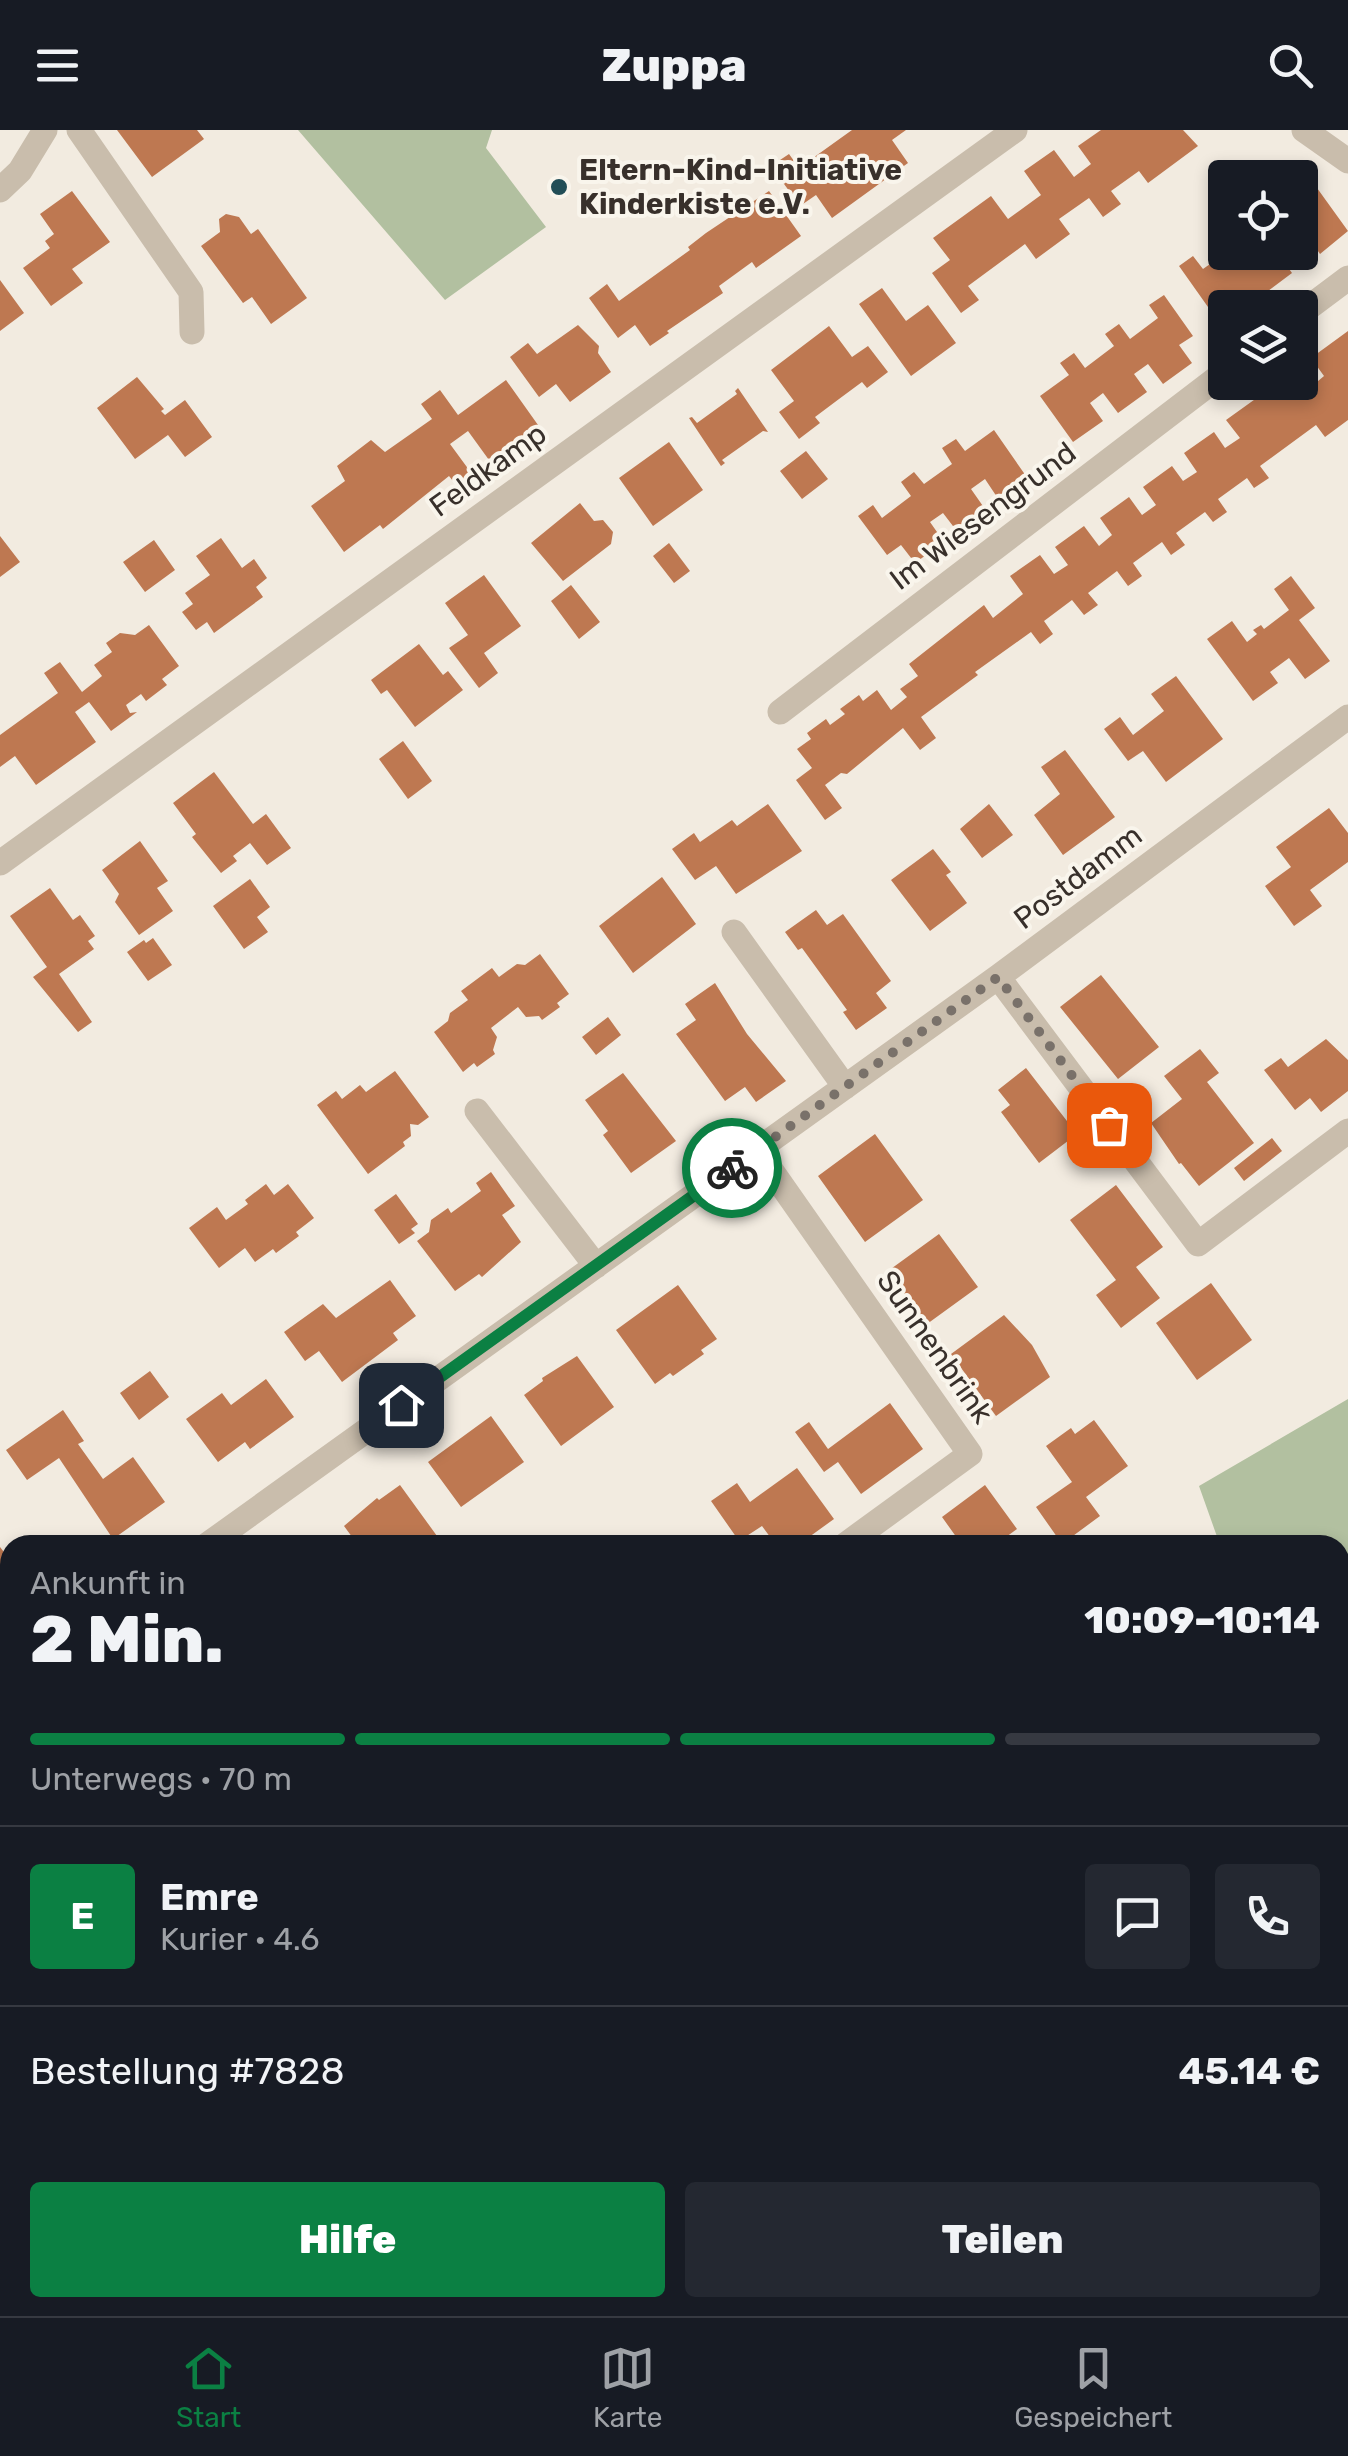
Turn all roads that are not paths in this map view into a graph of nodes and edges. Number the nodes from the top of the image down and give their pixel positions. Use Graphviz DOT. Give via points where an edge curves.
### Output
graph roads {
  1 [pos="79,130"];
  2 [pos="1015,130"];
  3 [pos="1304,130"];
  4 [pos="42,132"];
  5 [pos="1348,161"];
  6 [pos="0,190"];
  7 [pos="1348,278"];
  8 [pos="1318,300"];
  9 [pos="192,332"];
  10 [pos="1208,385"];
  11 [pos="780,712"];
  12 [pos="1348,718"];
  13 [pos="0,863"];
  14 [pos="734,932"];
  15 [pos="998,977"];
  16 [pos="845,1087"];
  17 [pos="477,1111"];
  18 [pos="1348,1130"];
  19 [pos="757,1150"];
  20 [pos="596,1266"];
  21 [pos="221,1535"];
  22 [pos="858,1535"];
  1 -- 9 [label="street" via="191,292"];
  2 -- 13 [label="street, Feldkamp"];
  3 -- 5 [label="street"];
  4 -- 6 [label="street" via="20,171"];
  7 -- 8 [label="street"];
  10 -- 11 [label="street, Im Wiesengrund"];
  12 -- 15 [label="street, Postdamm"];
  14 -- 16 [label="street"];
  15 -- 16 [label="street, Postdamm"];
  15 -- 18 [label="street" via="1198,1244"];
  16 -- 19 [label="street, Postdamm"];
  17 -- 20 [label="street"];
  19 -- 20 [label="street, Postdamm"];
  19 -- 22 [label="street, Sunnenbrink" via="970,1454"];
  20 -- 21 [label="street, Postdamm"];
}
